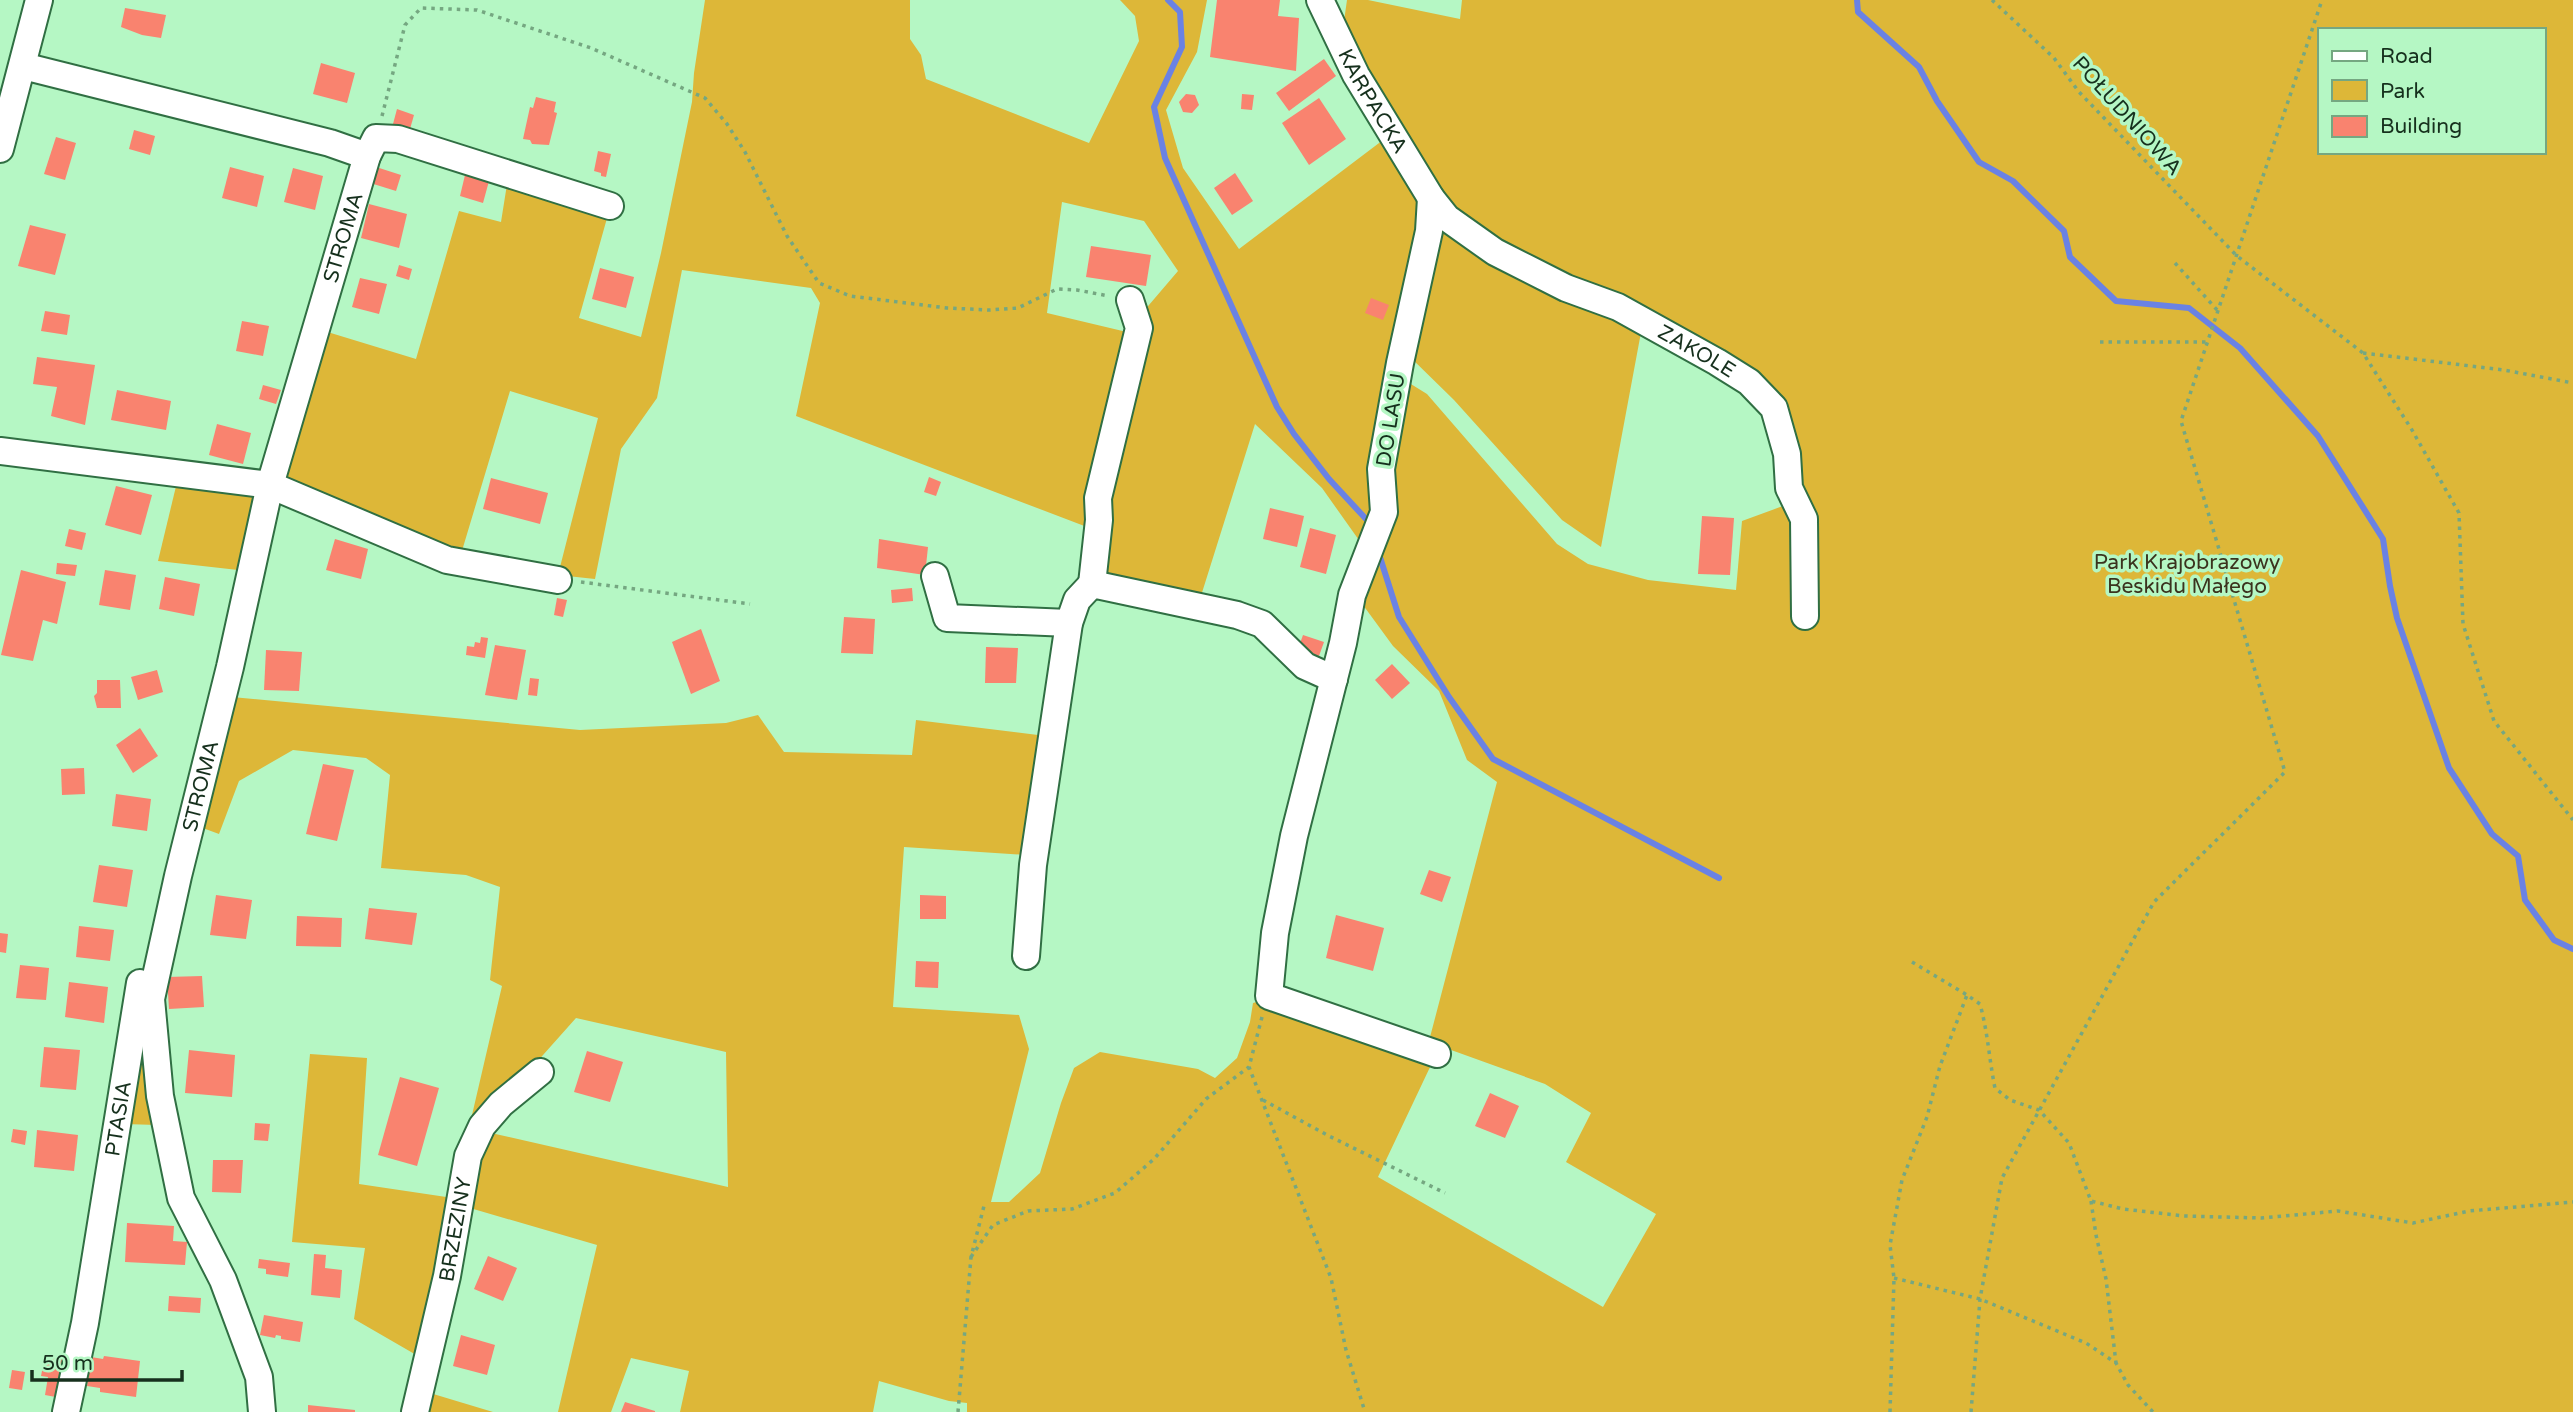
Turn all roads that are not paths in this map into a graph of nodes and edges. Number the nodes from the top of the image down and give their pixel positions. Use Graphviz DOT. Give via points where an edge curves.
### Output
graph roads {
  1 [pos="39,0"];
  2 [pos="1320,0"];
  3 [pos="1336,0"];
  4 [pos="1332,28"];
  5 [pos="23,66"];
  6 [pos="372,147"];
  7 [pos="0,149"];
  8 [pos="1431,198"];
  9 [pos="610,206"];
  10 [pos="1130,300"];
  11 [pos="0,451"];
  12 [pos="270,485"];
  13 [pos="935,576"];
  14 [pos="558,580"];
  15 [pos="1092,583"];
  16 [pos="1805,617"];
  17 [pos="1069,623"];
  18 [pos="1334,679"];
  19 [pos="174,827"];
  20 [pos="159,927"];
  21 [pos="1026,956"];
  22 [pos="1437,1054"];
  23 [pos="541,1072"];
  24 [pos="66,1412"];
  25 [pos="262,1412"];
  26 [pos="415,1412"];
  1 -- 5 [label="street"];
  2 -- 4 [label="street, KARPACKA"];
  3 -- 4 [label="street"];
  4 -- 8 [label="street, KARPACKA"];
  5 -- 6 [label="street" via="330,143"];
  5 -- 7 [label="street"];
  6 -- 9 [label="street" via="398,139"];
  6 -- 12 [label="street, STROMA"];
  8 -- 16 [label="street, ZAKOLE" via="1447,218 1495,252 1566,288 1618,307 1717,362 1749,382 1774,408 1787,454 1789,488 1804,519"];
  8 -- 18 [label="street, DO LASU" via="1430,231 1381,469 1384,512 1352,595"];
  10 -- 15 [label="street" via="1139,328 1098,498"];
  11 -- 12 [label="street"];
  12 -- 14 [label="street" via="447,561"];
  12 -- 20 [label="street, STROMA" via="230,667"];
  13 -- 17 [label="street" via="947,618"];
  15 -- 17 [label="street" via="1077,600"];
  15 -- 18 [label="street" via="1262,624 1305,666"];
  17 -- 21 [label="street" via="1032,865"];
  18 -- 22 [label="street, DO LASU" via="1294,836 1275,933 1269,996"];
  19 -- 20 [label="street, PTASIA"];
  20 -- 24 [label="street, PTASIA" via="141,979 85,1324"];
  20 -- 25 [label="street, STROMA" via="151,999 160,1096 181,1198 223,1280 259,1377"];
  23 -- 26 [label="street, BRZEZINY" via="501,1104 482,1126 468,1156 447,1276"];
}
